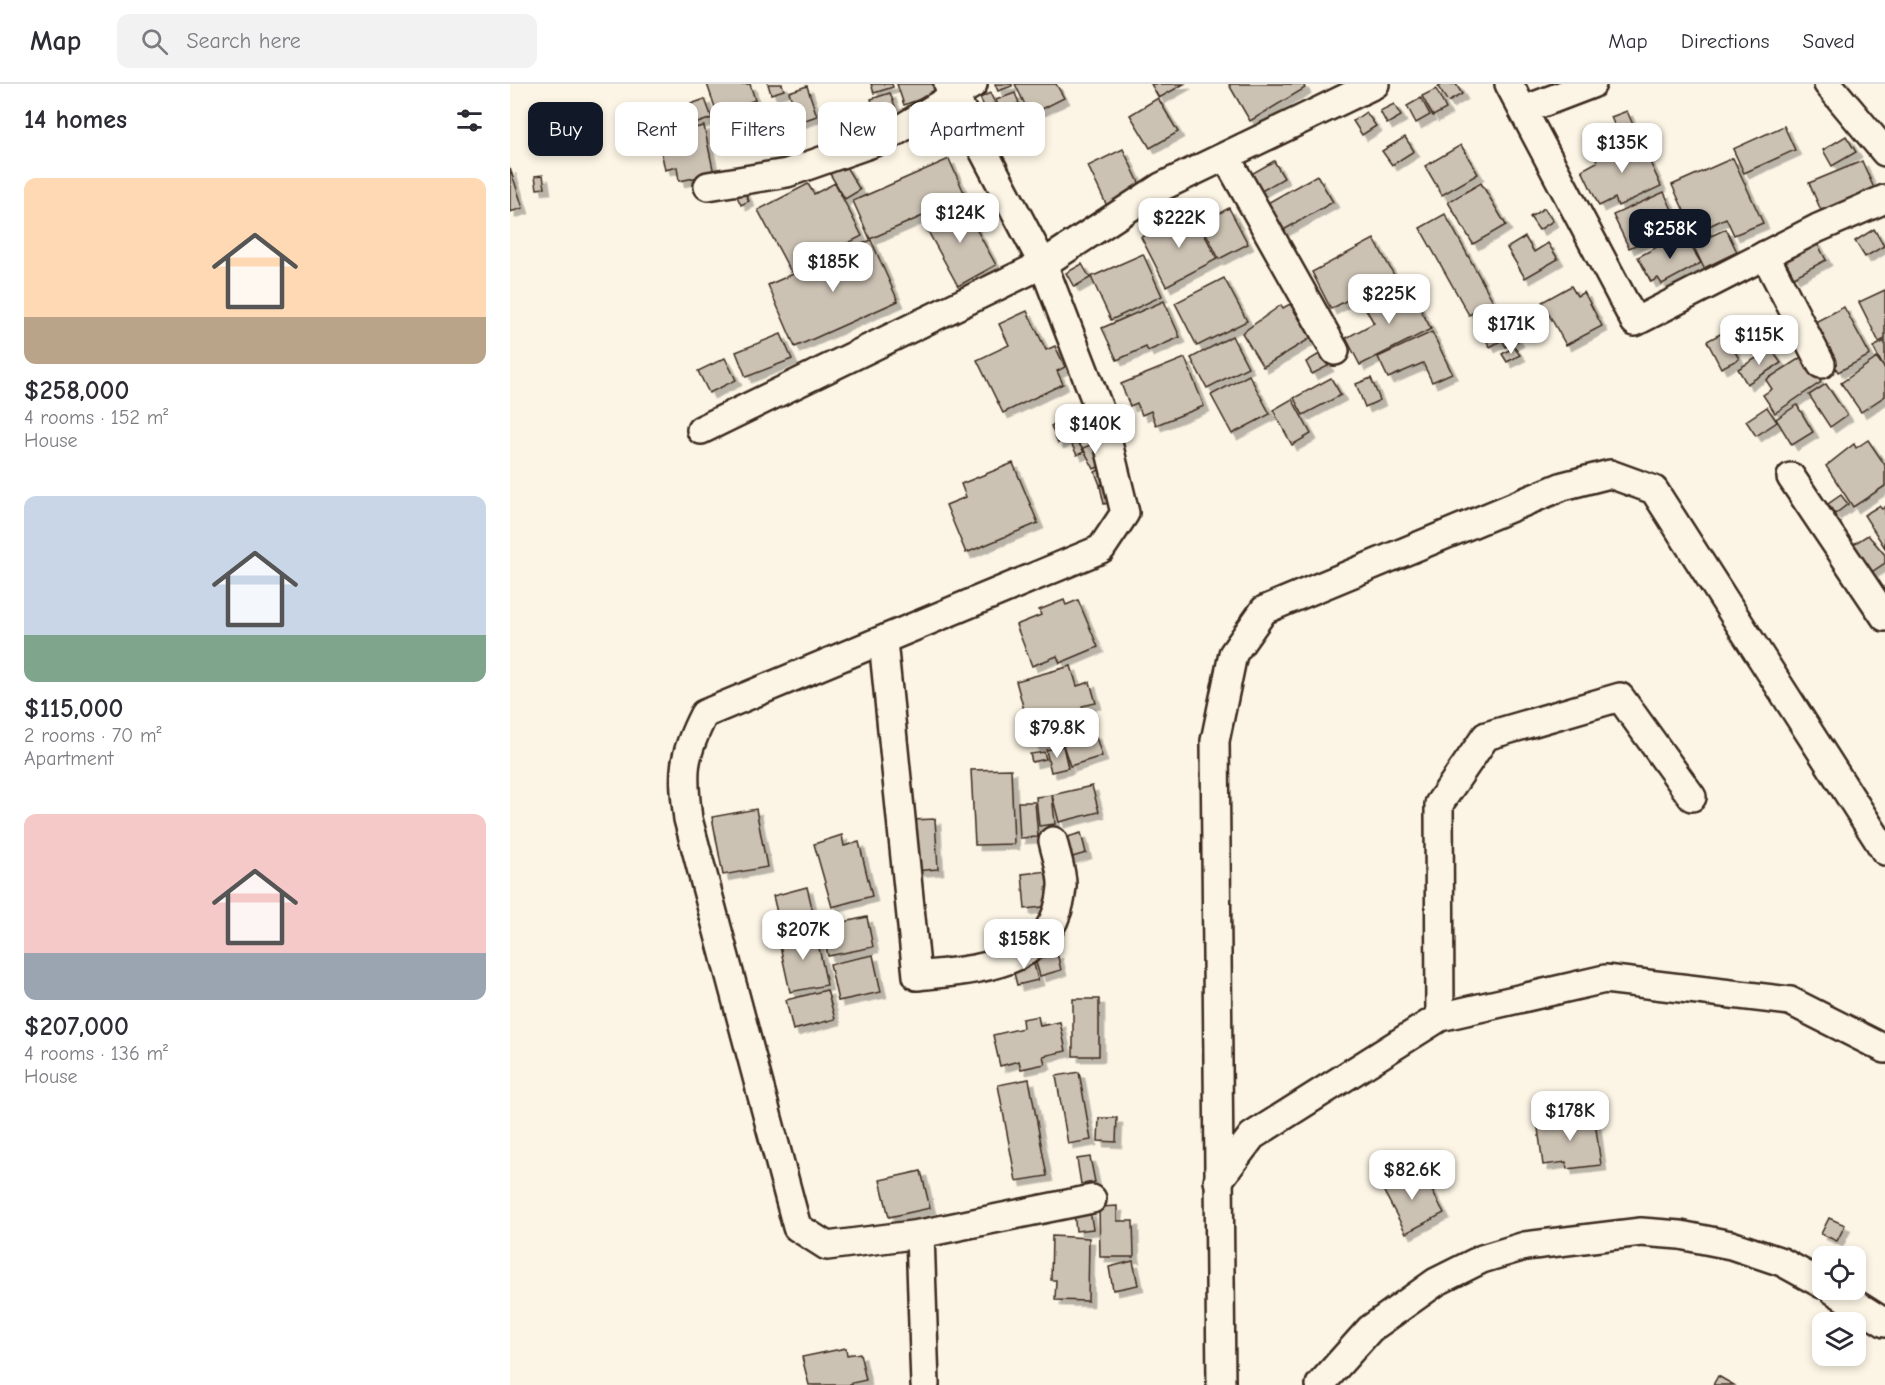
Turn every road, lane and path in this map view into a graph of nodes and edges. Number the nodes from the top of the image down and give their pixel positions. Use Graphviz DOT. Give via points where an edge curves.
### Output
graph roads {
  1 [pos="1375,84"];
  2 [pos="1509,84"];
  3 [pos="1592,84"];
  4 [pos="1828,84"];
  5 [pos="958,88"];
  6 [pos="1524,110"];
  7 [pos="1885,152"];
  8 [pos="1226,157"];
  9 [pos="708,186"];
  10 [pos="1885,199"];
  11 [pos="1765,255"];
  12 [pos="1043,264"];
  13 [pos="1335,351"];
  14 [pos="1821,364"];
  15 [pos="701,430"];
  16 [pos="1791,477"];
  17 [pos="1885,617"];
  18 [pos="883,641"];
  19 [pos="1692,797"];
  20 [pos="1053,841"];
  21 [pos="1885,851"];
  22 [pos="1440,1017"];
  23 [pos="1885,1049"];
  24 [pos="1218,1181"];
  25 [pos="1092,1199"];
  26 [pos="920,1234"];
  27 [pos="1812,1279"];
  28 [pos="1849,1300"];
  29 [pos="1885,1323"];
  30 [pos="925,1385"];
  31 [pos="1221,1385"];
  32 [pos="1320,1385"];
  1 -- 8 [label="street"];
  2 -- 6 [label="street"];
  3 -- 6 [label="street"];
  4 -- 7 [label="street"];
  5 -- 9 [label="street" via="884,139 787,173"];
  5 -- 12 [label="street"];
  6 -- 11 [label="street" via="1635,322"];
  8 -- 12 [label="street" via="1161,187"];
  8 -- 13 [label="street"];
  10 -- 11 [label="street"];
  11 -- 14 [label="street"];
  12 -- 15 [label="street"];
  12 -- 18 [label="street" via="1101,414 1125,513 1101,549"];
  16 -- 17 [label="street"];
  18 -- 20 [label="street" via="917,976 978,969 1024,954 1052,927 1062,886"];
  18 -- 26 [label="street" via="704,714 689,744 683,779 688,819 797,1227 827,1246"];
  19 -- 22 [label="street" via="1620,697 1486,736 1439,804"];
  21 -- 24 [label="street" via="1654,490 1610,474 1563,486 1264,610 1233,654 1215,741"];
  22 -- 23 [label="street" via="1605,979 1790,1001"];
  22 -- 24 [label="street" via="1252,1136"];
  24 -- 31 [label="street"];
  25 -- 26 [label="street"];
  26 -- 30 [label="street"];
  27 -- 32 [label="street" via="1731,1245 1680,1235 1641,1232 1525,1246 1482,1259 1436,1282 1370,1329"];
  28 -- 29 [label="street"];
}
